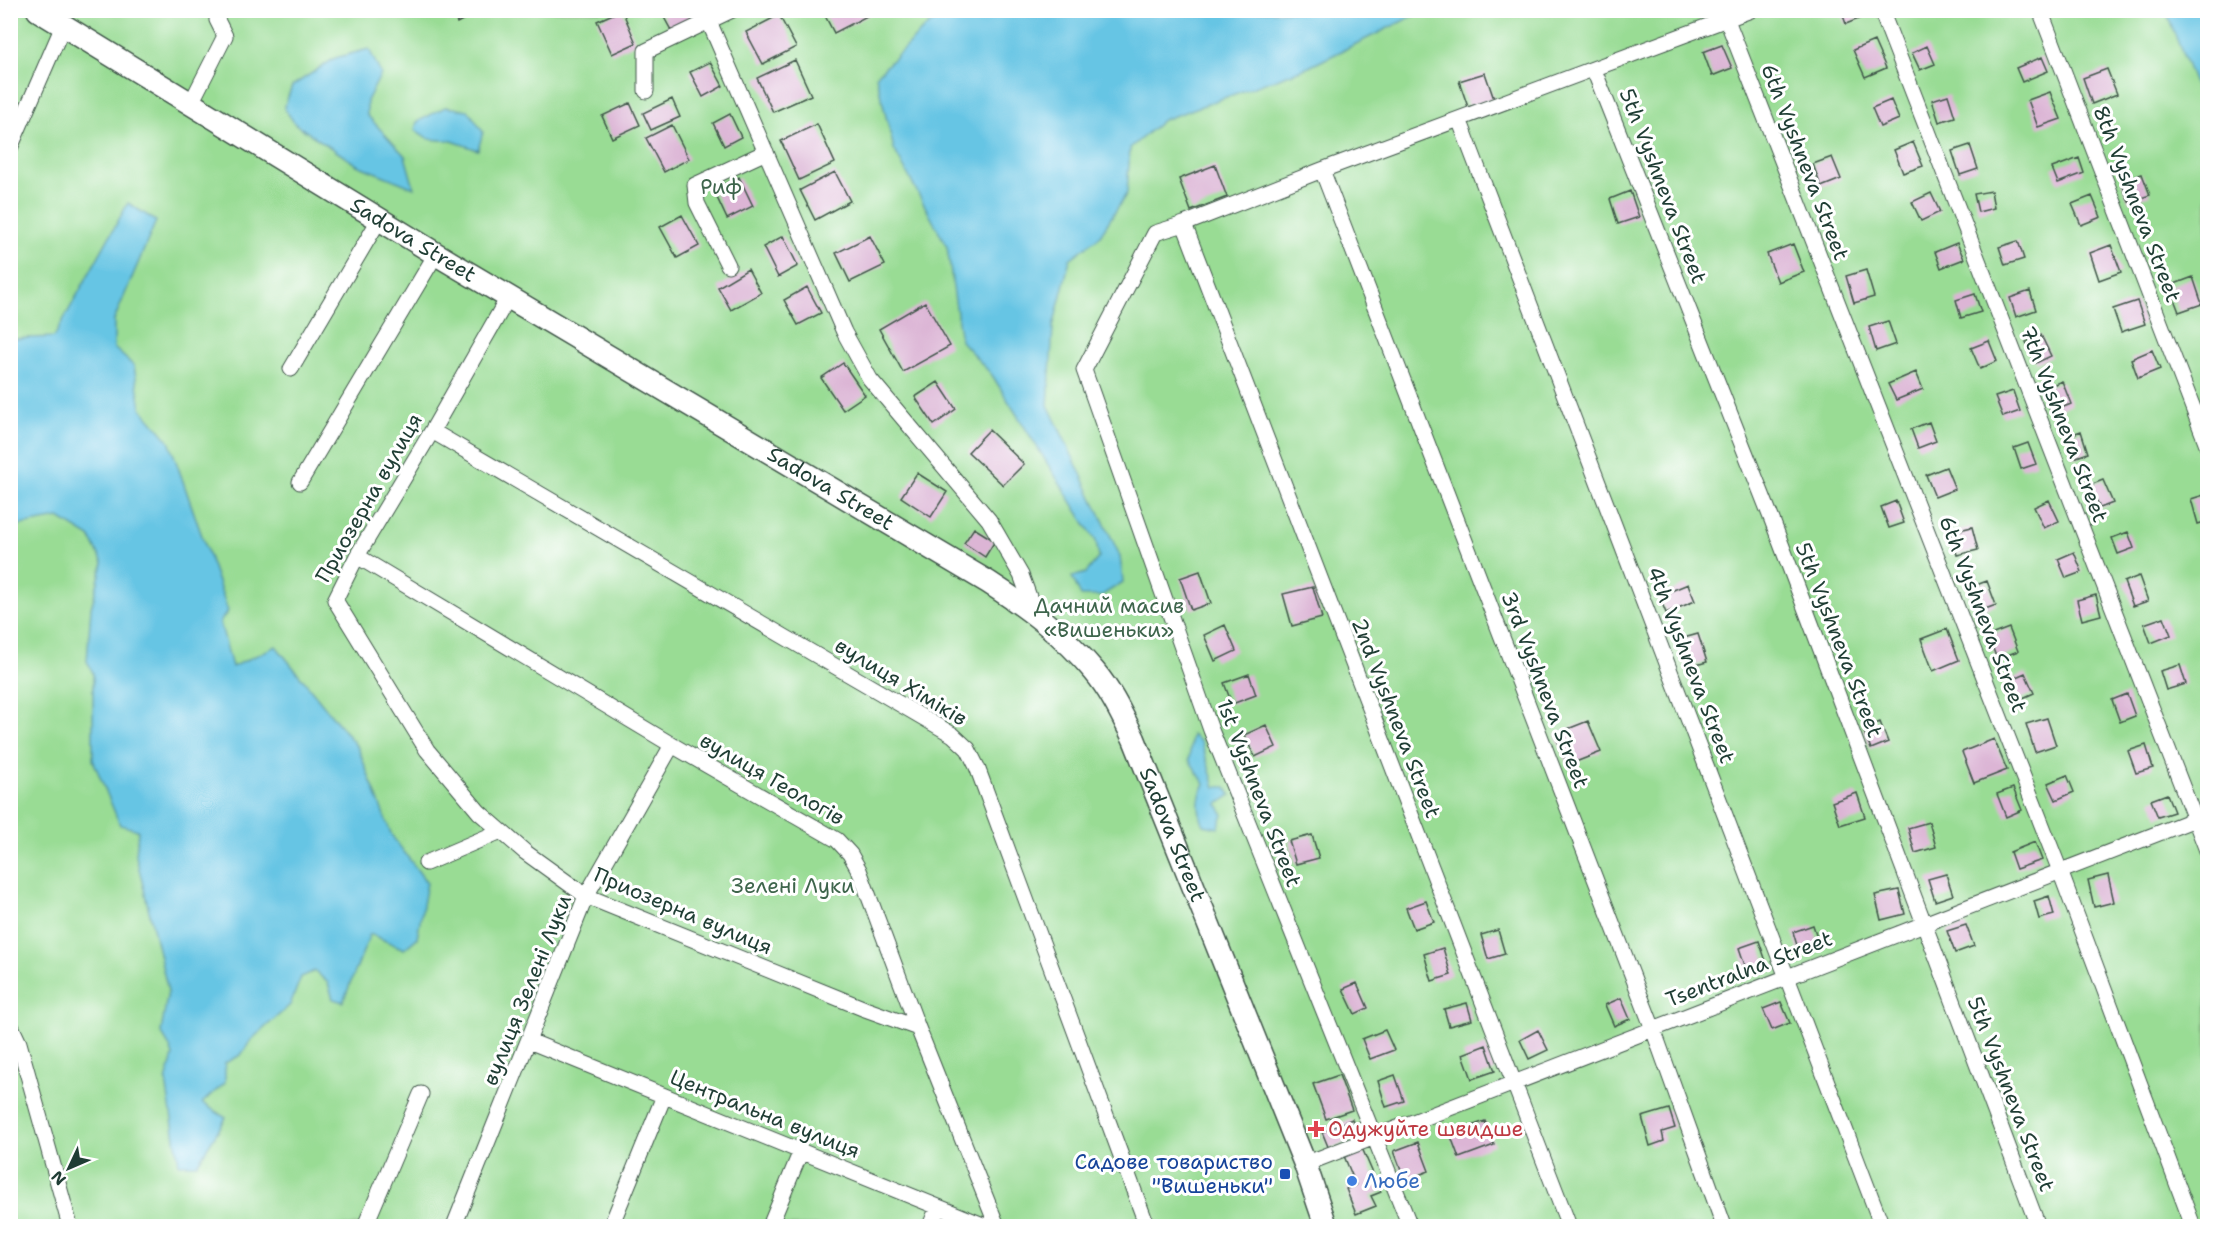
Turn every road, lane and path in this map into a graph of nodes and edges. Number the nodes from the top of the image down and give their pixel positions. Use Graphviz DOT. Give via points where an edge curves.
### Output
graph roads {
  1 [pos="38,10"];
  2 [pos="732,10"];
  3 [pos="1751,10"];
  4 [pos="1881,10"];
  5 [pos="2040,10"];
  6 [pos="707,16"];
  7 [pos="217,20"];
  8 [pos="1727,20"];
  9 [pos="63,26"];
  10 [pos="1594,70"];
  11 [pos="646,91"];
  12 [pos="191,103"];
  13 [pos="1459,119"];
  14 [pos="10,148"];
  15 [pos="766,152"];
  16 [pos="1322,170"];
  17 [pos="379,220"];
  18 [pos="1184,224"];
  19 [pos="436,254"];
  20 [pos="728,265"];
  21 [pos="509,296"];
  22 [pos="291,369"];
  23 [pos="432,431"];
  24 [pos="2208,447"];
  25 [pos="300,482"];
  26 [pos="357,556"];
  27 [pos="1035,613"];
  28 [pos="672,745"];
  29 [pos="2201,816"];
  30 [pos="501,831"];
  31 [pos="2208,853"];
  32 [pos="426,864"];
  33 [pos="2060,871"];
  34 [pos="586,896"];
  35 [pos="1923,924"];
  36 [pos="1788,977"];
  37 [pos="10,1024"];
  38 [pos="918,1028"];
  39 [pos="1653,1029"];
  40 [pos="529,1041"];
  41 [pos="1513,1084"];
  42 [pos="421,1094"];
  43 [pos="664,1096"];
  44 [pos="1373,1138"];
  45 [pos="801,1151"];
  46 [pos="1305,1164"];
  47 [pos="938,1207"];
  48 [pos="70,1227"];
  49 [pos="365,1227"];
  50 [pos="454,1227"];
  51 [pos="611,1227"];
  52 [pos="770,1227"];
  53 [pos="930,1227"];
  54 [pos="985,1227"];
  55 [pos="997,1227"];
  56 [pos="1147,1227"];
  57 [pos="1326,1227"];
  58 [pos="1410,1227"];
  59 [pos="1569,1227"];
  60 [pos="1724,1227"];
  61 [pos="1882,1227"];
  62 [pos="2038,1227"];
  63 [pos="2193,1227"];
  1 -- 9 [label="street, Sadova Street"];
  2 -- 6 [label="street"];
  3 -- 8 [label="street"];
  4 -- 29 [label="street, 7th Vyshneva Street"];
  5 -- 24 [label="street, 8th Vyshneva Street"];
  6 -- 11 [label="street" via="646,51"];
  6 -- 15 [label="street"];
  7 -- 12 [label="street" via="225,36"];
  8 -- 10 [label="street"];
  8 -- 33 [label="street, 6th Vyshneva Street"];
  9 -- 12 [label="street, Sadova Street"];
  9 -- 14 [label="street"];
  10 -- 13 [label="street"];
  10 -- 35 [label="street, 5th Vyshneva Street" via="1772,520"];
  12 -- 17 [label="street, Sadova Street"];
  13 -- 16 [label="street"];
  13 -- 36 [label="street, 4th Vyshneva Street"];
  15 -- 20 [label="street" via="695,185 697,203"];
  15 -- 27 [label="street" via="844,332 870,379 989,520 1022,575"];
  16 -- 18 [label="street"];
  16 -- 39 [label="street, 3rd Vyshneva Street"];
  17 -- 19 [label="street, Sadova Street"];
  17 -- 22 [label="street"];
  18 -- 41 [label="street, 2nd Vyshneva Street"];
  18 -- 44 [label="street, 1st Vyshneva Street" via="1155,233 1084,370 1211,730"];
  19 -- 21 [label="street, Sadova Street"];
  19 -- 25 [label="street"];
  21 -- 23 [label="street, Приозерна вулиця"];
  21 -- 27 [label="street, Sadova Street"];
  23 -- 26 [label="street, Приозерна вулиця"];
  23 -- 56 [label="street, вулиця Хіміків" via="953,735 968,749"];
  26 -- 28 [label="street, вулиця Геологів"];
  26 -- 30 [label="street, Приозерна вулиця" via="334,600 427,750 479,812"];
  27 -- 46 [label="street, Sadova Street" via="1095,671 1134,739"];
  28 -- 34 [label="street, вулиця Зелені Луки"];
  28 -- 38 [label="street, вулиця Геологів" via="837,840 850,854"];
  29 -- 31 [label="street, 7th Vyshneva Street"];
  29 -- 33 [label="street, Tsentralna Street"];
  30 -- 32 [label="street"];
  30 -- 34 [label="street, Приозерна вулиця"];
  33 -- 35 [label="street, Tsentralna Street"];
  33 -- 63 [label="street, 6th Vyshneva Street"];
  34 -- 38 [label="street, Приозерна вулиця"];
  34 -- 40 [label="street, вулиця Зелені Луки"];
  35 -- 36 [label="street, Tsentralna Street"];
  35 -- 62 [label="street, 5th Vyshneva Street"];
  36 -- 39 [label="street, Tsentralna Street"];
  36 -- 61 [label="street, 4th Vyshneva Street"];
  37 -- 48 [label="street" via="19,1043"];
  38 -- 55 [label="street, вулиця Геологів"];
  39 -- 41 [label="street, Tsentralna Street"];
  39 -- 60 [label="street, 3rd Vyshneva Street"];
  40 -- 43 [label="street, Центральна вулиця"];
  40 -- 50 [label="street, вулиця Зелені Луки"];
  41 -- 44 [label="street, Tsentralna Street"];
  41 -- 59 [label="street, 2nd Vyshneva Street"];
  42 -- 49 [label="street"];
  43 -- 45 [label="street, Центральна вулиця"];
  43 -- 51 [label="street"];
  44 -- 46 [label="street, Tsentralna Street"];
  44 -- 58 [label="street, 1st Vyshneva Street"];
  45 -- 47 [label="street, Центральна вулиця"];
  45 -- 52 [label="street"];
  46 -- 57 [label="street, Sadova Street"];
  47 -- 53 [label="street"];
  47 -- 54 [label="street, Центральна вулиця"];
}
